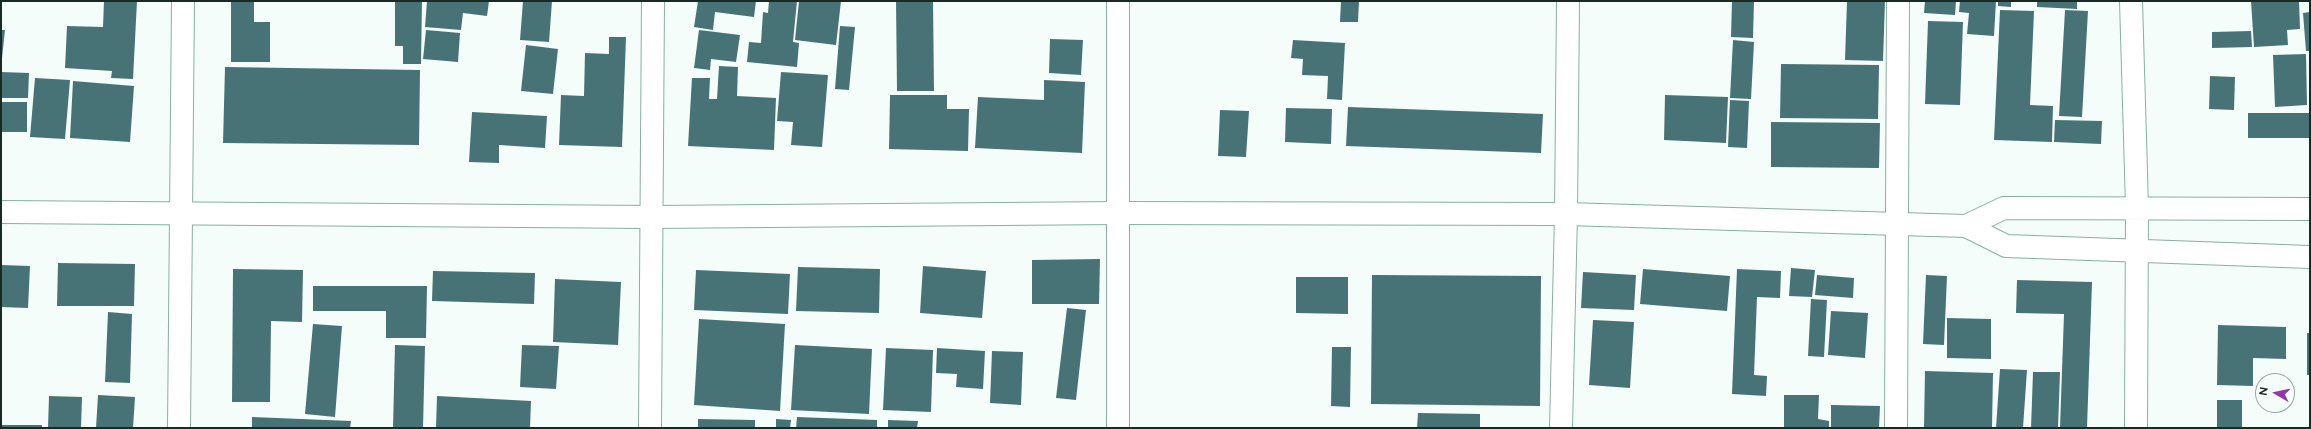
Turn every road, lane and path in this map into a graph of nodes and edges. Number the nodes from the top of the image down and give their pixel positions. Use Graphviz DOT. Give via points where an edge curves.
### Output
graph roads {
  1 [pos="183,1"];
  2 [pos="653,1"];
  3 [pos="1118,1"];
  4 [pos="1568,1"];
  5 [pos="1898,1"];
  6 [pos="2131,1"];
  7 [pos="2137,207"];
  8 [pos="2310,209"];
  9 [pos="1,212"];
  10 [pos="1117,213"];
  11 [pos="181,214"];
  12 [pos="1566,214"];
  13 [pos="652,217"];
  14 [pos="1895,224"];
  15 [pos="1966,226"];
  16 [pos="2135,250"];
  17 [pos="2310,257"];
  18 [pos="179,428"];
  19 [pos="650,428"];
  20 [pos="1118,428"];
  21 [pos="1561,428"];
  22 [pos="1896,428"];
  23 [pos="2136,428"];
  1 -- 11 [label="main road"];
  2 -- 13 [label="main road"];
  3 -- 10 [label="main road"];
  4 -- 12 [label="main road"];
  5 -- 14 [label="main road"];
  6 -- 7 [label="main road"];
  7 -- 8 [label="main road"];
  7 -- 15 [label="main road" via="2004,208"];
  7 -- 16 [label="main road"];
  9 -- 11 [label="main road"];
  10 -- 12 [label="main road"];
  10 -- 13 [label="main road"];
  10 -- 20 [label="main road"];
  11 -- 13 [label="main road"];
  11 -- 18 [label="main road"];
  12 -- 14 [label="main road"];
  12 -- 21 [label="main road"];
  13 -- 19 [label="main road"];
  14 -- 15 [label="main road"];
  14 -- 22 [label="main road"];
  15 -- 16 [label="main road" via="2006,246"];
  16 -- 17 [label="main road"];
  16 -- 23 [label="main road"];
}
